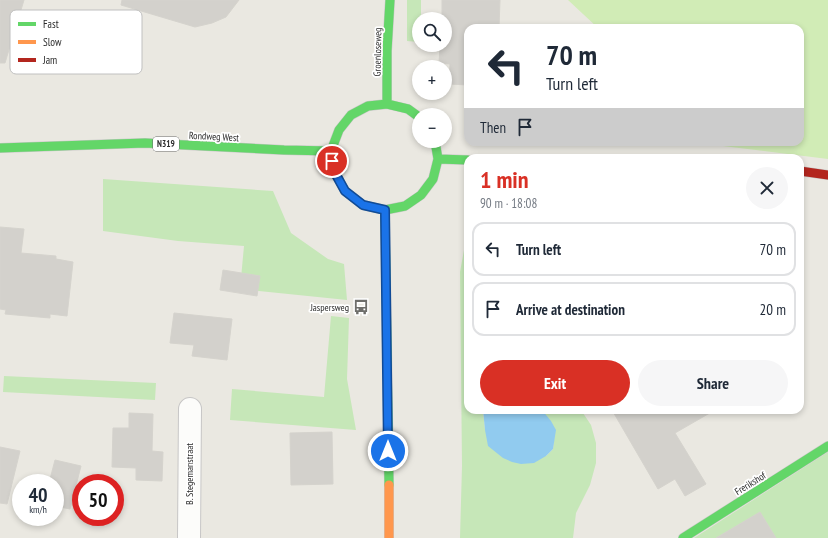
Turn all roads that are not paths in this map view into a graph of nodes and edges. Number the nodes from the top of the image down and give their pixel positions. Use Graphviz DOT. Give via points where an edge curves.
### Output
graph roads {
  1 [pos="390,0"];
  2 [pos="387,104"];
  3 [pos="412,112"];
  4 [pos="0,148"];
  5 [pos="436,148"];
  6 [pos="331,151"];
  7 [pos="438,159"];
  8 [pos="464,160"];
  9 [pos="804,172"];
  10 [pos="828,175"];
  11 [pos="385,210"];
  12 [pos="190,409"];
  13 [pos="828,446"];
  14 [pos="189,538"];
  15 [pos="389,538"];
  16 [pos="683,538"];
  1 -- 2 [label="main road, Groenloseweg"];
  2 -- 3 [label="main road"];
  2 -- 6 [label="main road" via="368,106 351,115 339,130"];
  4 -- 6 [label="main road, Rondweg West / N319" via="145,143"];
  5 -- 7 [label="main road"];
  6 -- 11 [label="main road" via="334,171 345,191 363,205"];
  7 -- 8 [label="main road"];
  7 -- 11 [label="main road" via="433,179 422,195 405,206"];
  9 -- 10 [label="main road"];
  11 -- 15 [label="main road"];
  12 -- 14 [label="street, B. Stegemanstraat"];
  13 -- 16 [label="main road, Frerikshof"];
}
